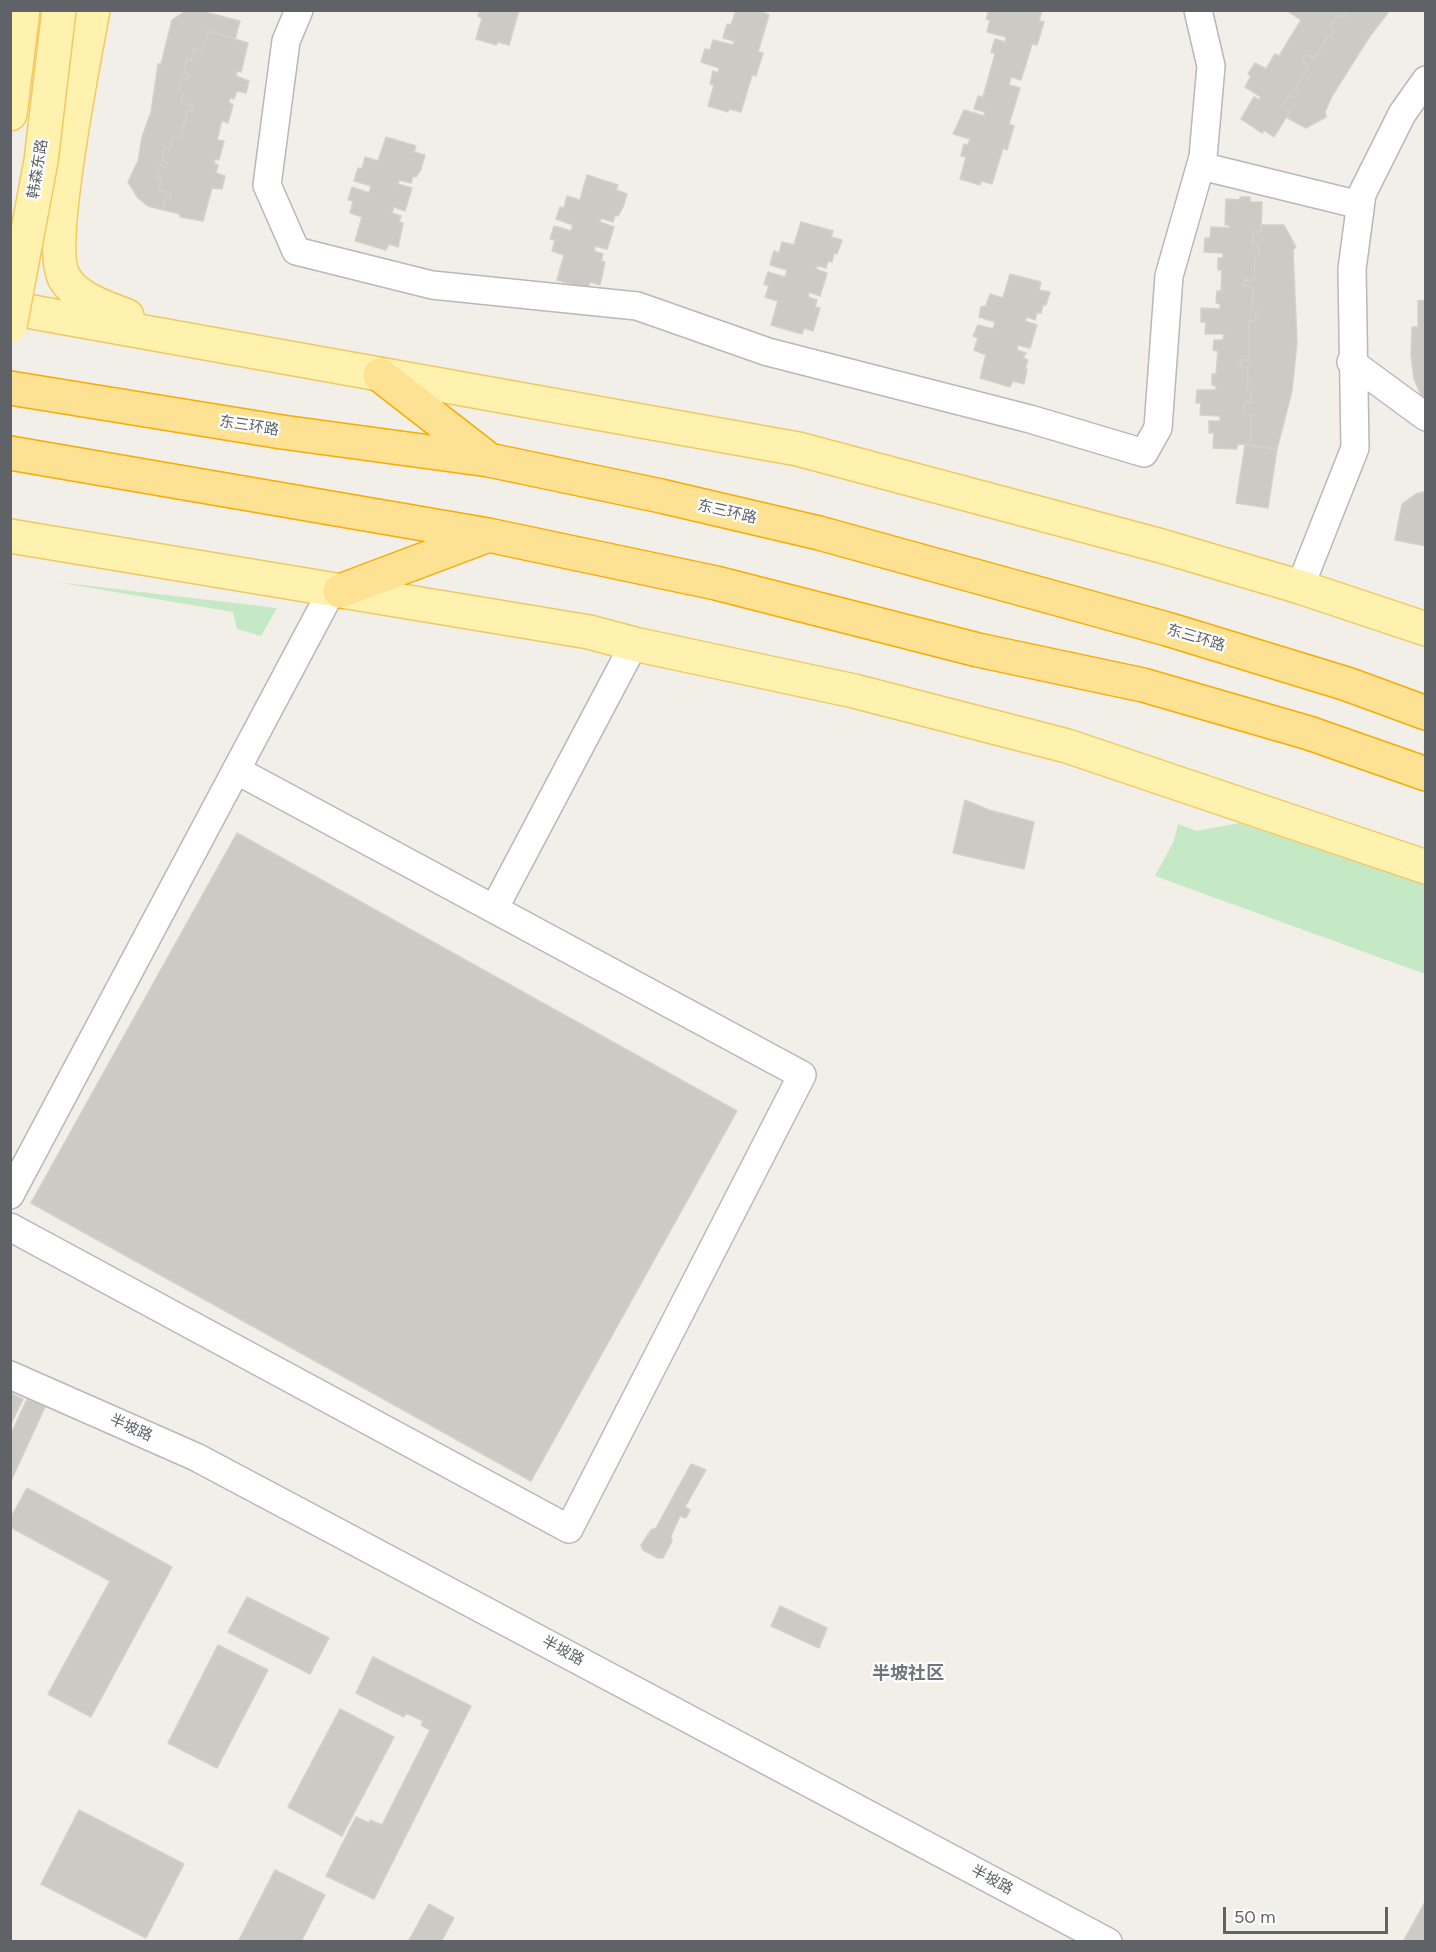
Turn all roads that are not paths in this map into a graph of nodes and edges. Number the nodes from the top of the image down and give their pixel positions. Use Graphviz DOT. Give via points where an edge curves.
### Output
graph roads {
  1 [pos="23,10"];
  2 [pos="59,10"];
  3 [pos="93,10"];
  4 [pos="299,10"];
  5 [pos="1198,10"];
  6 [pos="1425,80"];
  7 [pos="10,114"];
  8 [pos="1201,166"];
  9 [pos="1360,205"];
  10 [pos="10,308"];
  11 [pos="10,326"];
  12 [pos="182,339"];
  13 [pos="1351,362"];
  14 [pos="380,375"];
  15 [pos="10,388"];
  16 [pos="1425,417"];
  17 [pos="10,453"];
  18 [pos="489,460"];
  19 [pos="488,535"];
  20 [pos="10,536"];
  21 [pos="43,541"];
  22 [pos="10,550"];
  23 [pos="1300,587"];
  24 [pos="336,590"];
  25 [pos="1425,629"];
  26 [pos="634,644"];
  27 [pos="1425,713"];
  28 [pos="236,770"];
  29 [pos="1425,774"];
  30 [pos="1425,867"];
  31 [pos="494,909"];
  32 [pos="10,1195"];
  33 [pos="10,1227"];
  34 [pos="10,1375"];
  35 [pos="1108,1941"];
  1 -- 7 [label="main road"];
  2 -- 11 [label="main road, 韩森东路, bridge" via="40,161"];
  3 -- 12 [label="main road" via="59,218 59,260 64,279 96,303"];
  4 -- 8 [label="street" via="286,41 267,185 296,251 432,285 637,306 768,352 1030,419 1144,453 1158,428 1169,276"];
  5 -- 8 [label="street" via="1211,66"];
  6 -- 9 [label="street" via="1402,114"];
  8 -- 9 [label="street"];
  9 -- 13 [label="street" via="1352,269"];
  10 -- 12 [label="main road"];
  12 -- 14 [label="main road"];
  13 -- 16 [label="street"];
  13 -- 23 [label="street" via="1354,448"];
  14 -- 18 [label="highway"];
  14 -- 23 [label="main road" via="798,449"];
  15 -- 18 [label="highway, 东三环路" via="282,432"];
  17 -- 19 [label="highway"];
  18 -- 27 [label="highway, 东三环路" via="830,536 1167,629 1347,684"];
  19 -- 24 [label="highway"];
  19 -- 29 [label="highway" via="716,583 978,650 1143,685 1309,733"];
  20 -- 21 [label="main road"];
  21 -- 22 [label="main road"];
  21 -- 24 [label="main road"];
  23 -- 25 [label="main road"];
  24 -- 26 [label="main road" via="589,632"];
  24 -- 28 [label="street"];
  26 -- 30 [label="main road" via="854,691 1067,746"];
  26 -- 31 [label="street"];
  28 -- 31 [label="street"];
  28 -- 32 [label="street"];
  31 -- 33 [label="street" via="802,1075 569,1529"];
  34 -- 35 [label="street, 半坡路" via="196,1457"];
}
